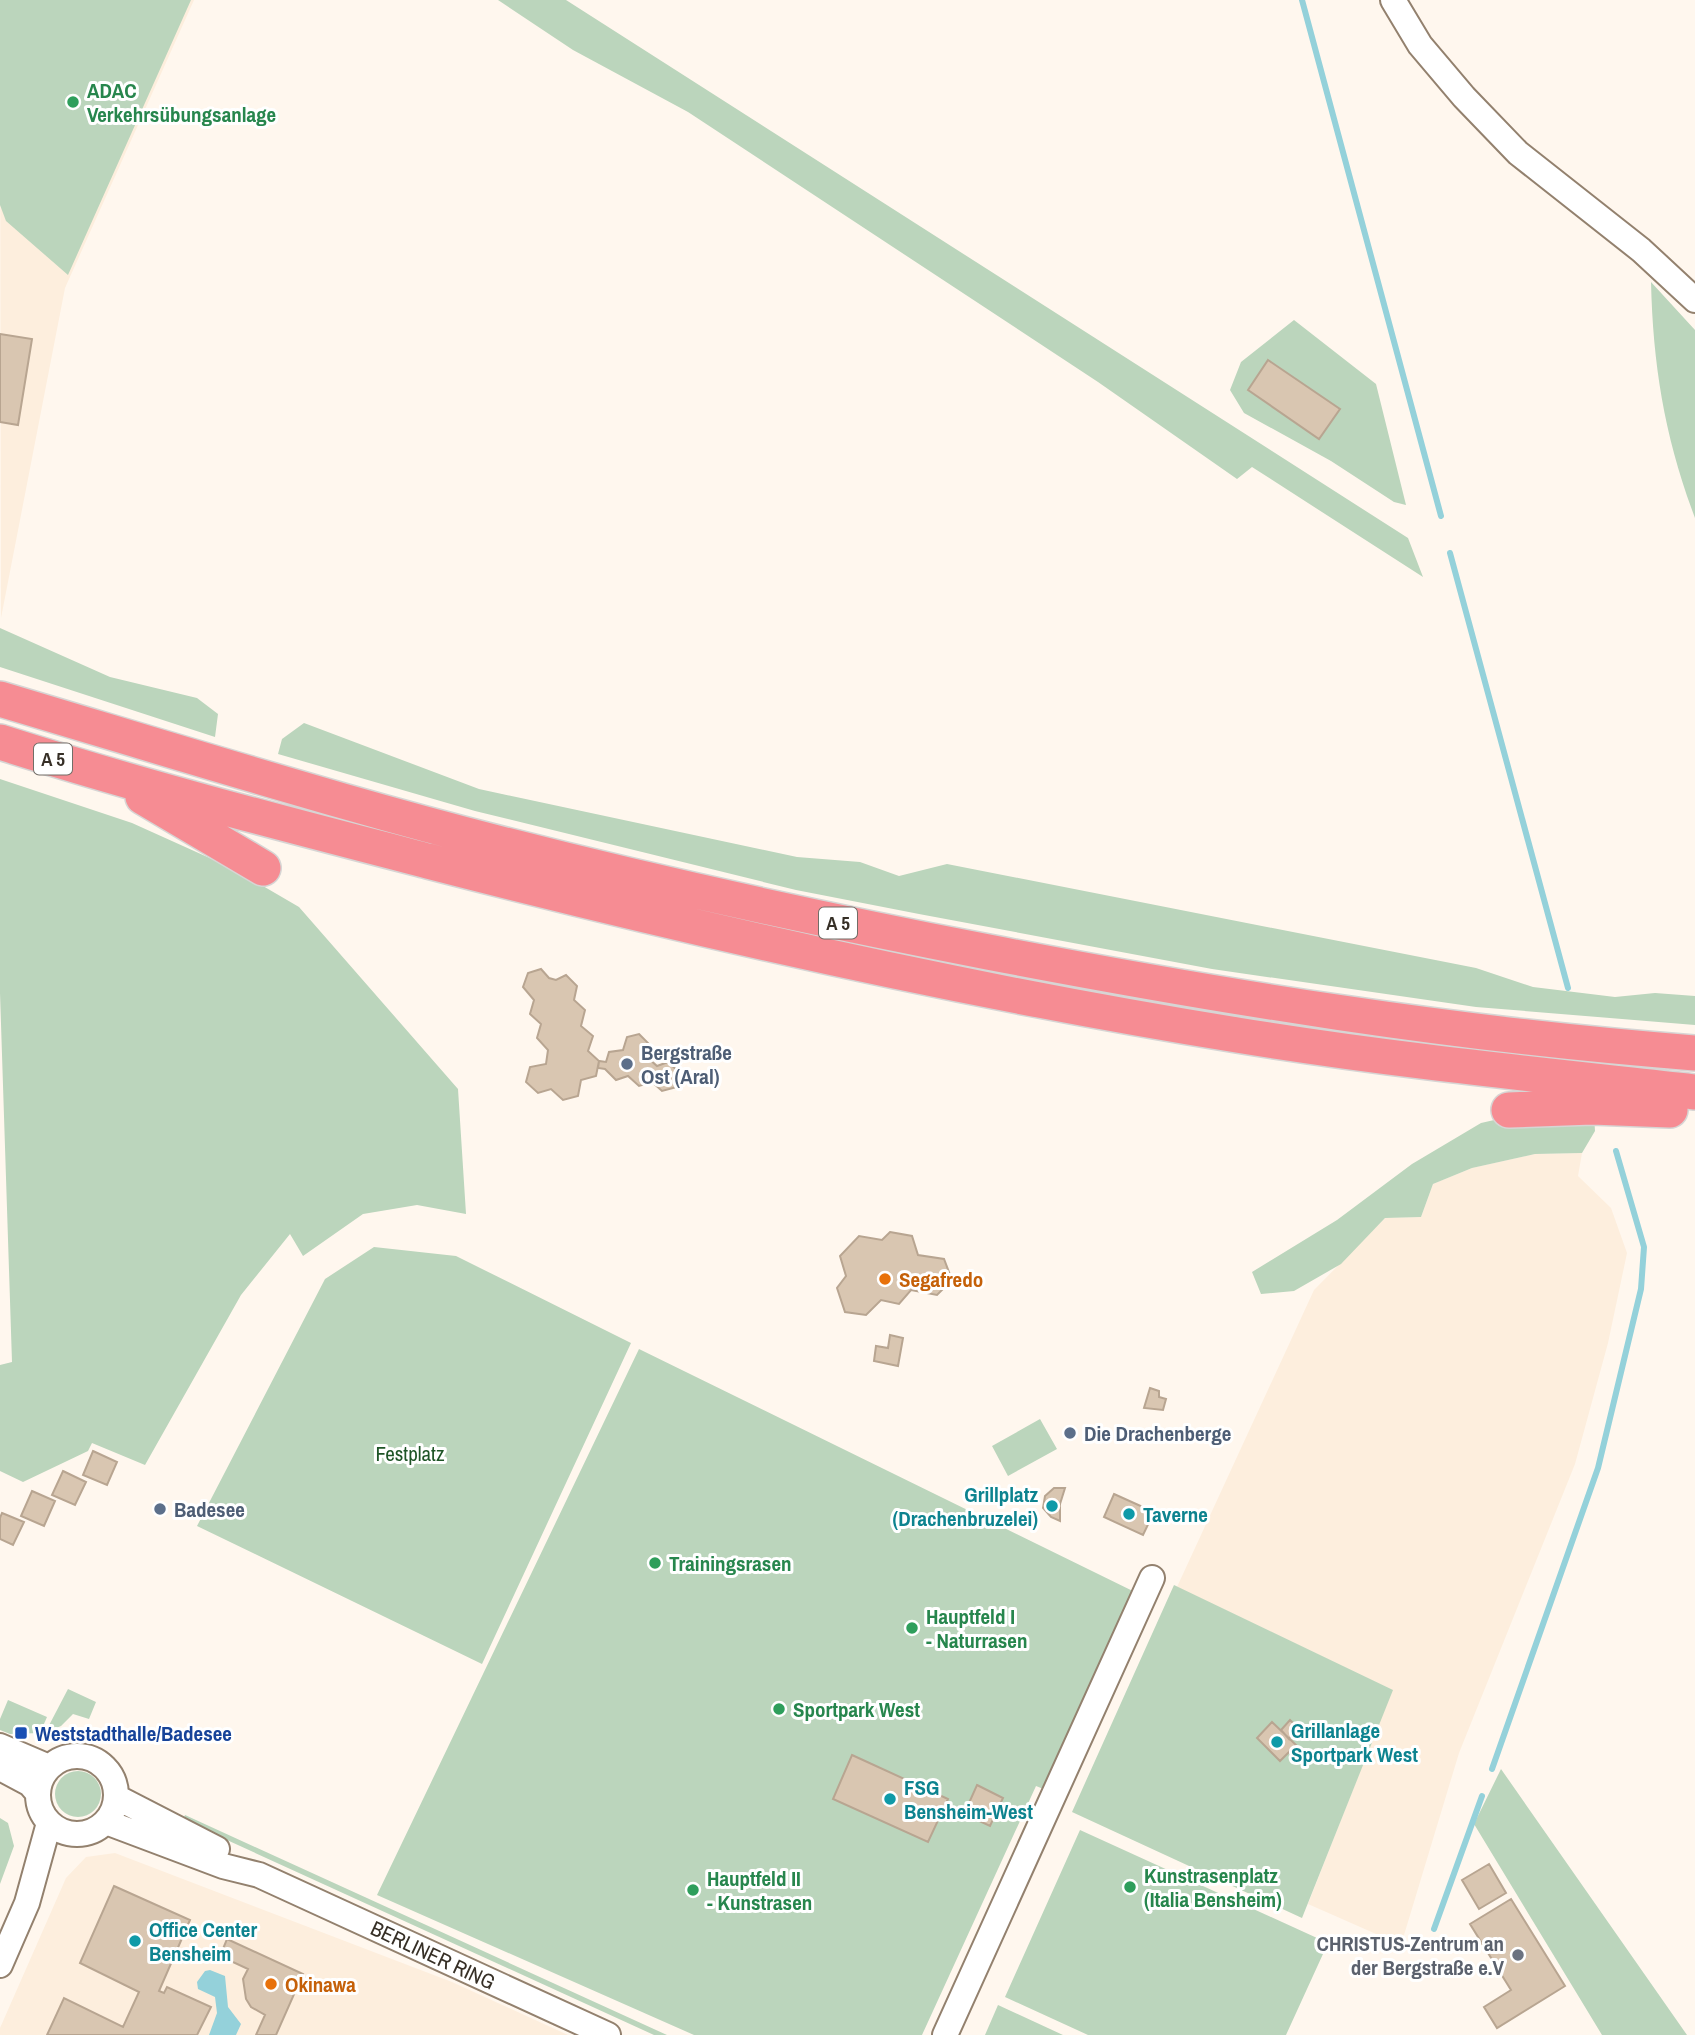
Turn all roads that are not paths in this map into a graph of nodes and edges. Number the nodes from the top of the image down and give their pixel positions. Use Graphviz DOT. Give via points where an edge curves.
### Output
graph roads {
  1 [pos="1393,0"];
  2 [pos="1695,300"];
  3 [pos="0,699"];
  4 [pos="0,742"];
  5 [pos="107,776"];
  6 [pos="263,869"];
  7 [pos="1695,1053"];
  8 [pos="1695,1092"];
  9 [pos="1509,1110"];
  10 [pos="1695,1111"];
  11 [pos="1153,1578"];
  12 [pos="0,1746"];
  13 [pos="0,1768"];
  14 [pos="49,1768"];
  15 [pos="37,1792"];
  16 [pos="116,1797"];
  17 [pos="106,1822"];
  18 [pos="49,1823"];
  19 [pos="73,1835"];
  20 [pos="259,1875"];
  21 [pos="27,1903"];
  22 [pos="0,1965"];
  23 [pos="608,2035"];
  24 [pos="945,2035"];
  1 -- 2 [label="street" via="1420,45 1518,153 1642,250"];
  3 -- 7 [label="highway, A 5" via="346,802 825,920 1235,998 1429,1027"];
  4 -- 5 [label="highway, A 5"];
  5 -- 6 [label="highway"];
  5 -- 8 [label="highway, A 5" via="557,895 852,963 1239,1036"];
  9 -- 10 [label="highway"];
  11 -- 24 [label="street"];
  12 -- 14 [label="street"];
  13 -- 15 [label="street"];
  14 -- 15 [label="street"];
  14 -- 16 [label="street" via="74,1755 88,1757 113,1778"];
  15 -- 18 [label="street"];
  16 -- 17 [label="street"];
  16 -- 20 [label="street, BERLINER RING"];
  17 -- 19 [label="street" via="91,1832"];
  17 -- 20 [label="street, BERLINER RING"];
  18 -- 19 [label="street"];
  18 -- 21 [label="street"];
  19 -- 21 [label="street"];
  20 -- 23 [label="street, BERLINER RING"];
  21 -- 22 [label="street"];
}
